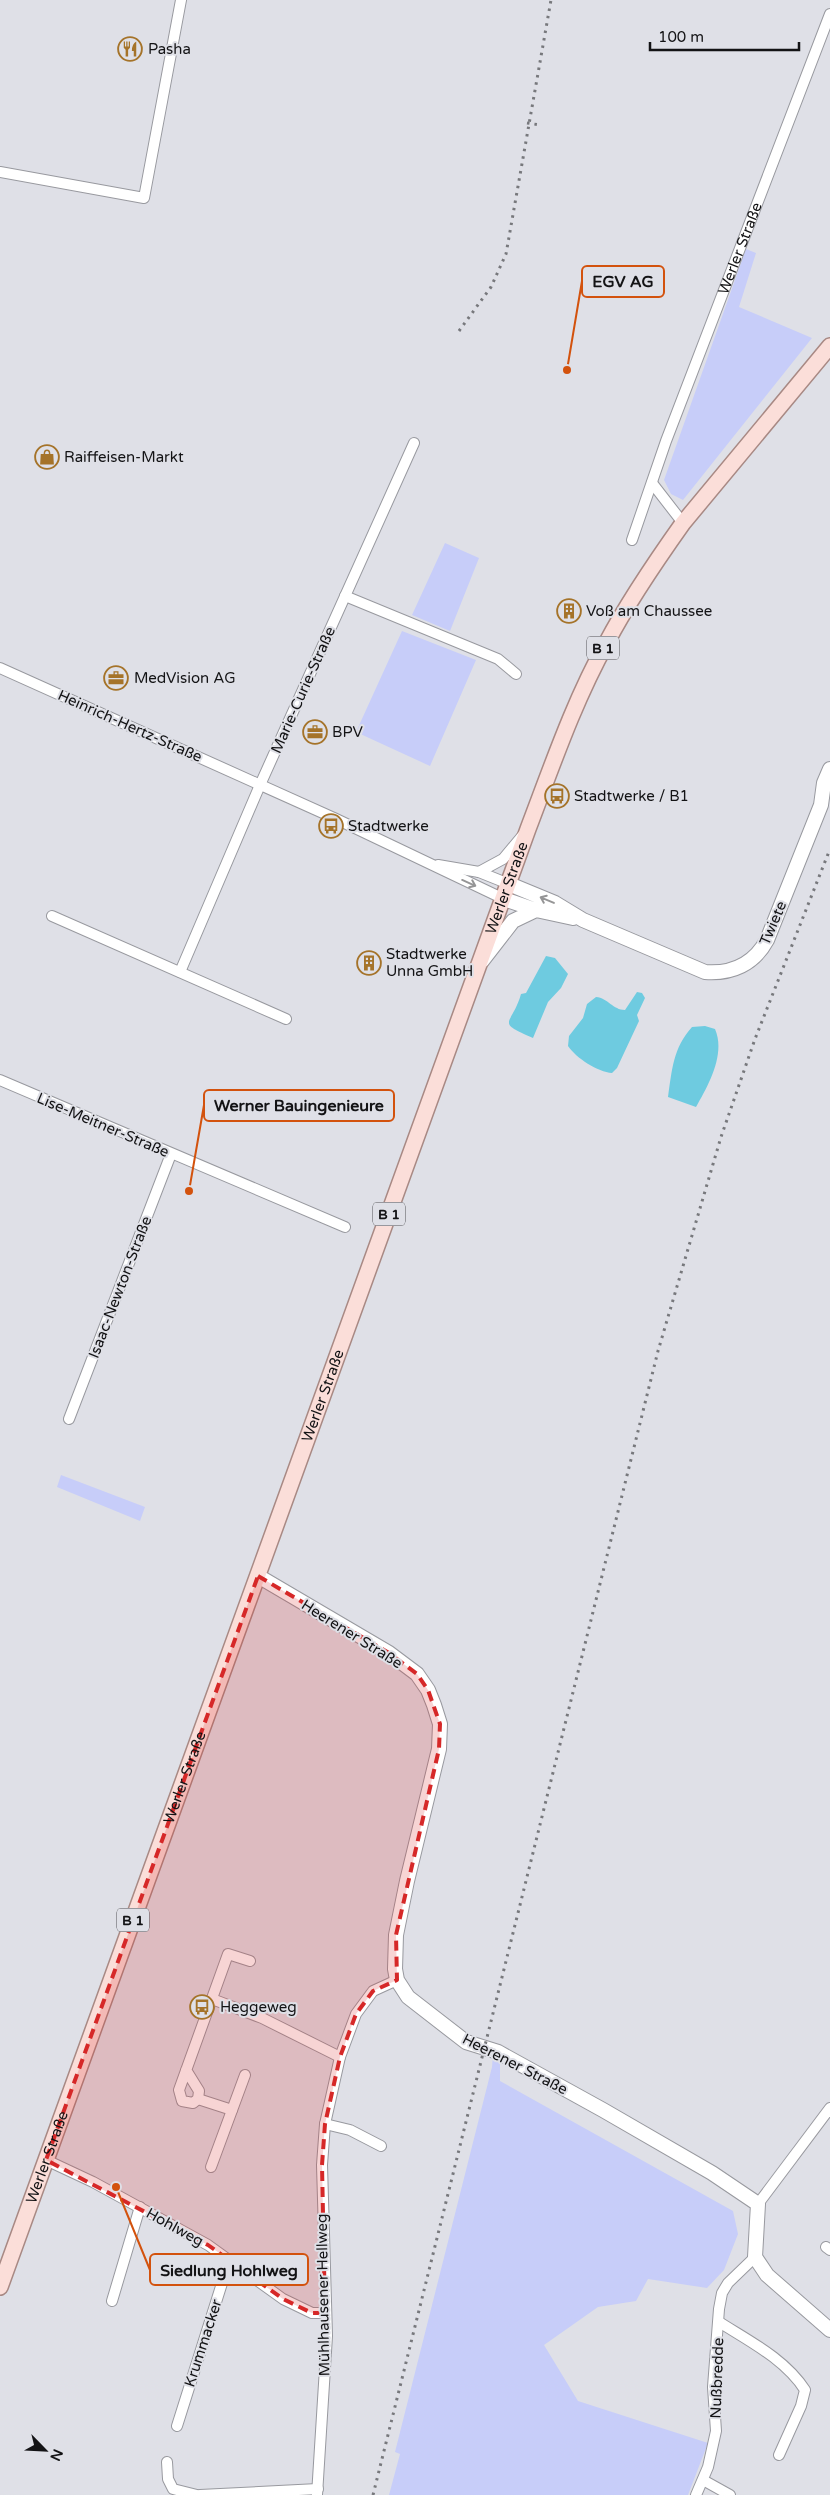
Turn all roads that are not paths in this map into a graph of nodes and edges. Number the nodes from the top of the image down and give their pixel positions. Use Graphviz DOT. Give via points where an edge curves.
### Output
graph roads {
  1 [pos="181,0"];
  2 [pos="830,14"];
  3 [pos="0,172"];
  4 [pos="830,346"];
  5 [pos="414,443"];
  6 [pos="652,483"];
  7 [pos="683,523"];
  8 [pos="632,540"];
  9 [pos="345,596"];
  10 [pos="0,668"];
  11 [pos="516,674"];
  12 [pos="830,769"];
  13 [pos="260,785"];
  14 [pos="528,829"];
  15 [pos="435,865"];
  16 [pos="479,872"];
  17 [pos="509,884"];
  18 [pos="504,899"];
  19 [pos="536,910"];
  20 [pos="52,916"];
  21 [pos="583,920"];
  22 [pos="482,961"];
  23 [pos="180,972"];
  24 [pos="286,1019"];
  25 [pos="0,1080"];
  26 [pos="171,1154"];
  27 [pos="345,1227"];
  28 [pos="69,1419"];
  29 [pos="258,1576"];
  30 [pos="250,1961"];
  31 [pos="397,1980"];
  32 [pos="212,1999"];
  33 [pos="340,2057"];
  34 [pos="186,2070"];
  35 [pos="245,2074"];
  36 [pos="198,2099"];
  37 [pos="830,2108"];
  38 [pos="232,2110"];
  39 [pos="325,2124"];
  40 [pos="381,2146"];
  41 [pos="46,2160"];
  42 [pos="211,2167"];
  43 [pos="758,2204"];
  44 [pos="140,2207"];
  45 [pos="755,2257"];
  46 [pos="232,2261"];
  47 [pos="0,2287"];
  48 [pos="112,2300"];
  49 [pos="325,2313"];
  50 [pos="719,2322"];
  51 [pos="830,2330"];
  52 [pos="176,2426"];
  53 [pos="779,2455"];
  54 [pos="167,2462"];
  55 [pos="703,2480"];
  56 [pos="318,2492"];
  57 [pos="198,2495"];
  58 [pos="696,2495"];
  59 [pos="730,2495"];
  1 -- 3 [label="street" via="144,198"];
  2 -- 6 [label="street, Werler Straße"];
  4 -- 7 [label="main road, Werler Straße / B 1"];
  5 -- 9 [label="street, Marie-Curie-Straße"];
  6 -- 7 [label="street"];
  6 -- 8 [label="street, Werler Straße"];
  7 -- 14 [label="main road, Werler Straße / B 1" via="602,651 572,716"];
  9 -- 11 [label="street" via="498,659"];
  9 -- 13 [label="street, Marie-Curie-Straße"];
  10 -- 13 [label="street, Heinrich-Hertz-Straße"];
  12 -- 21 [label="street, Twiete" via="824,783 821,806 767,940 761,952 742,966 717,973 705,972"];
  13 -- 15 [label="street, Heinrich-Hertz-Straße"];
  13 -- 23 [label="street"];
  14 -- 16 [label="street" via="503,859"];
  14 -- 17 [label="main road, Werler Straße / B 1"];
  15 -- 16 [label="street, Heinrich-Hertz-Straße"];
  15 -- 18 [label="street, Heinrich-Hertz-Straße, one-way"];
  16 -- 17 [label="street, Heinrich-Hertz-Straße"];
  17 -- 18 [label="main road, Werler Straße / B 1"];
  21 -- 17 [label="street, Twiete, one-way" via="554,903"];
  18 -- 19 [label="street, Twiete"];
  18 -- 22 [label="main road, Werler Straße / B 1"];
  19 -- 21 [label="street, Twiete"];
  19 -- 22 [label="street" via="513,921"];
  20 -- 23 [label="street"];
  22 -- 29 [label="main road, Werler Straße / B 1"];
  23 -- 24 [label="street"];
  25 -- 26 [label="street, Lise-Meitner-Straße"];
  26 -- 27 [label="street, Lise-Meitner-Straße"];
  26 -- 28 [label="street, Isaac-Newton-Straße"];
  29 -- 31 [label="street, Heerener Straße" via="389,1653 416,1674 434,1705 440,1724 439,1749 396,1935 394,1959"];
  29 -- 41 [label="main road, Werler Straße / B 1"];
  30 -- 32 [label="street" via="228,1954"];
  31 -- 33 [label="street, Mühlhausener Hellweg" via="382,1985 366,2000 356,2014"];
  31 -- 43 [label="street, Heerener Straße" via="408,1998 466,2042 498,2052 522,2065 712,2173"];
  32 -- 33 [label="street" via="262,2018"];
  32 -- 34 [label="street"];
  33 -- 39 [label="street, Mühlhausener Hellweg"];
  34 -- 36 [label="street" via="199,2091"];
  34 -- 36 [label="street" via="179,2090 180,2098 189,2103"];
  35 -- 38 [label="street"];
  36 -- 38 [label="street"];
  37 -- 43 [label="street"];
  38 -- 42 [label="street"];
  39 -- 40 [label="street" via="350,2130"];
  39 -- 49 [label="street, Mühlhausener Hellweg" via="322,2165"];
  41 -- 44 [label="street, Hohlweg"];
  41 -- 47 [label="main road, Werler Straße / B 1"];
  43 -- 45 [label="street"];
  44 -- 46 [label="street, Hohlweg"];
  44 -- 48 [label="street"];
  45 -- 50 [label="street, Nußbredde" via="722,2293"];
  45 -- 51 [label="street" via="767,2275"];
  46 -- 49 [label="street, Hohlweg" via="283,2299 312,2313"];
  46 -- 52 [label="street, Krummacker"];
  49 -- 56 [label="street, Mühlhausener Hellweg"];
  50 -- 53 [label="street" via="795,2374 805,2390"];
  50 -- 55 [label="street, Nußbredde" via="714,2387 716,2431"];
  54 -- 57 [label="street" via="168,2479 173,2489"];
  55 -- 58 [label="street"];
  55 -- 59 [label="street"];
  56 -- 57 [label="street"];
}
